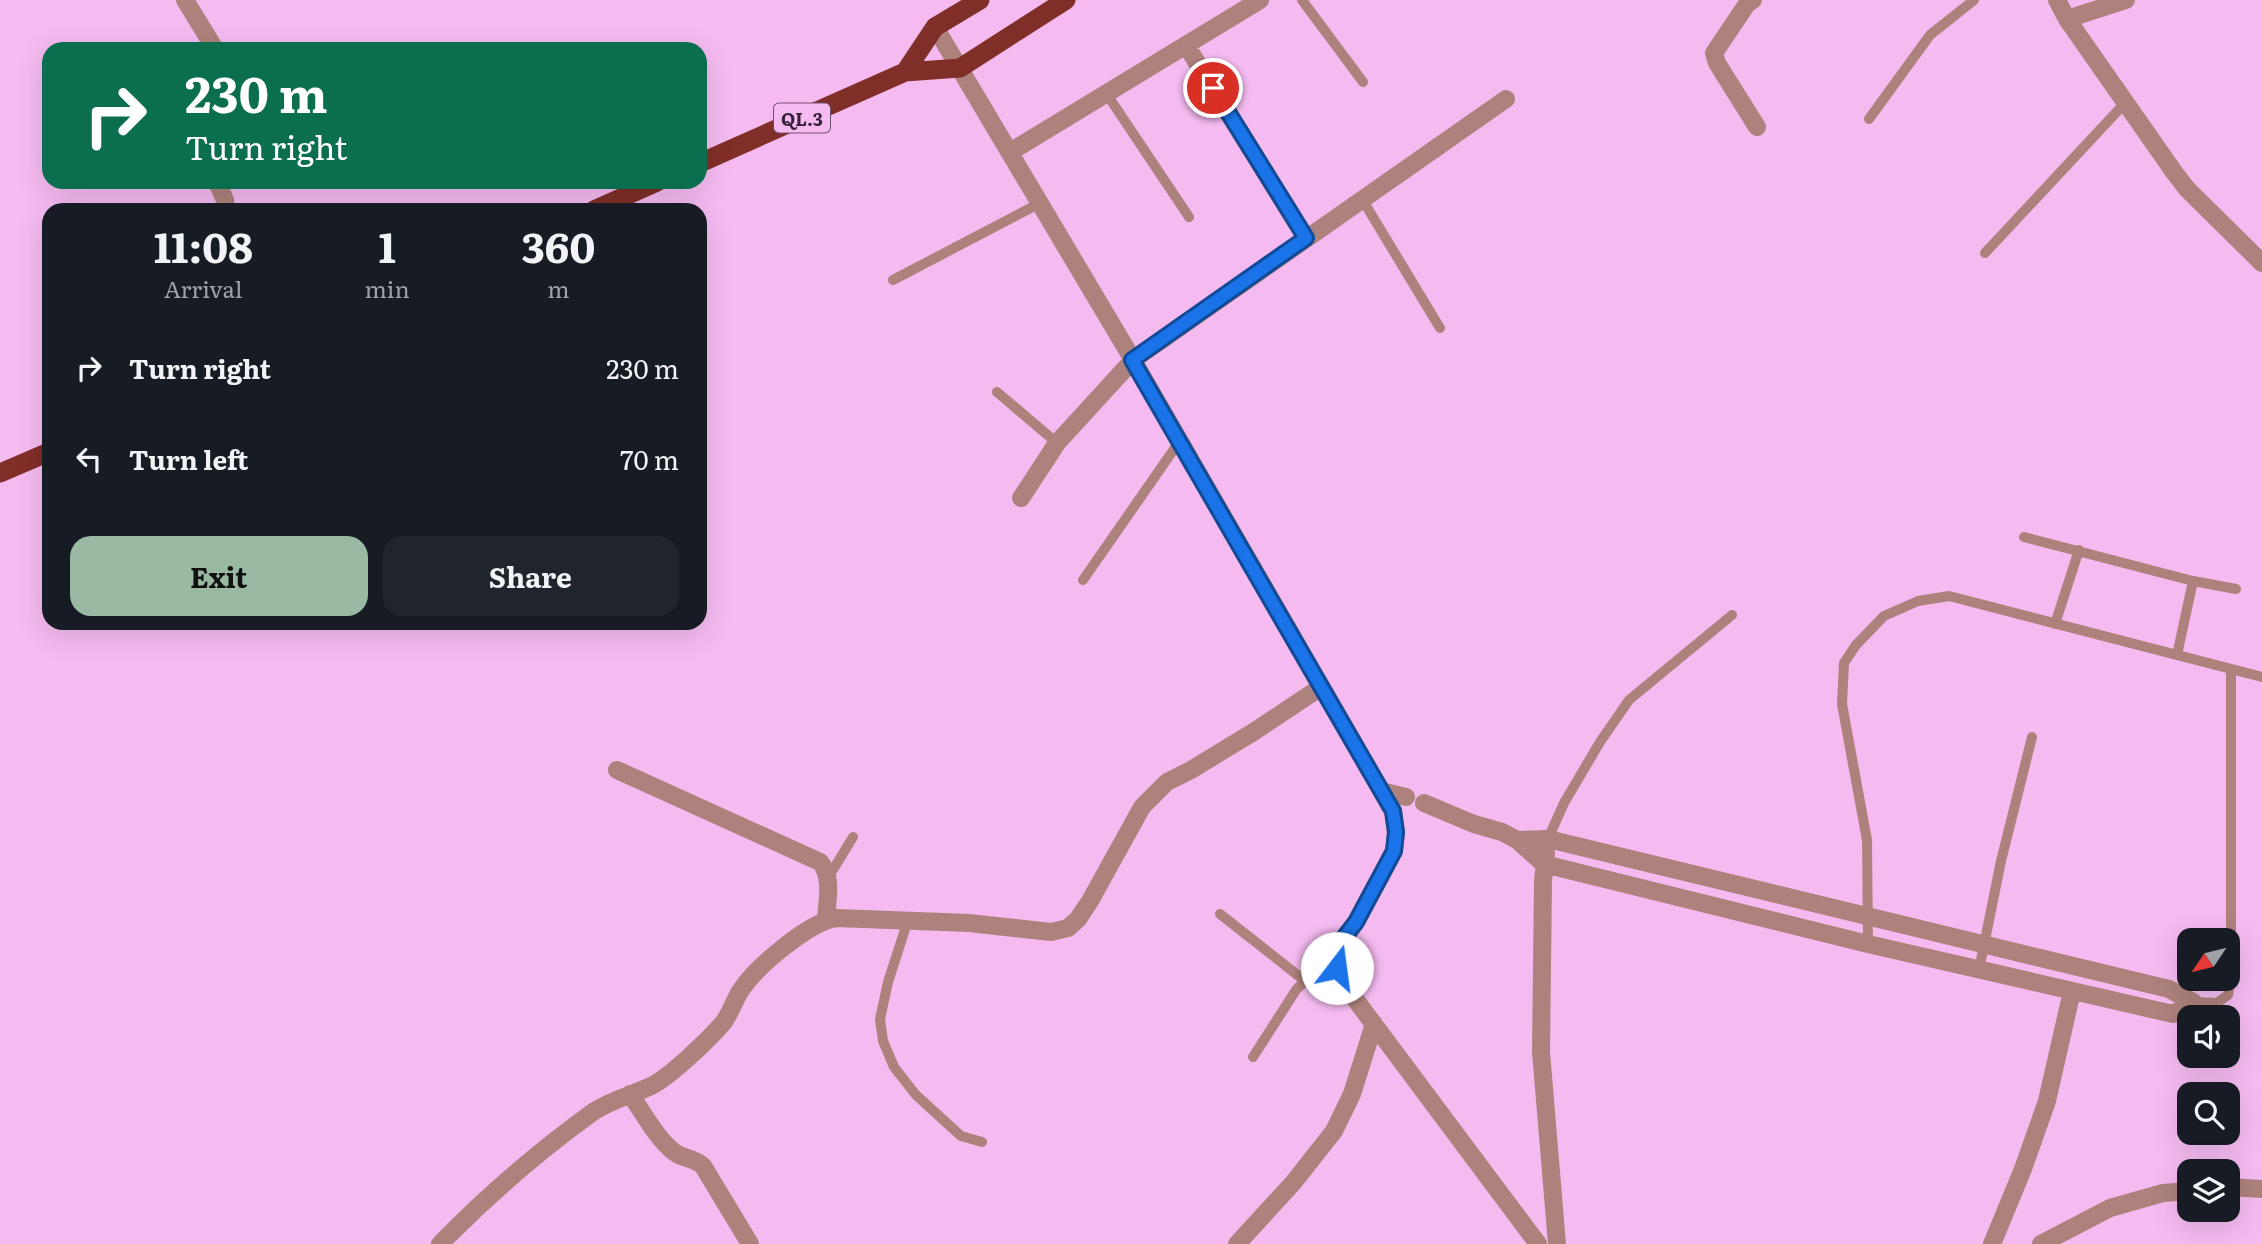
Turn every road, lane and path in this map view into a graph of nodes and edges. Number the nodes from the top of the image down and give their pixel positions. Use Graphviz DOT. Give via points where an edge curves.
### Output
graph roads {
  1 [pos="185,0"];
  2 [pos="980,0"];
  3 [pos="1066,0"];
  4 [pos="1302,0"];
  5 [pos="1753,0"];
  6 [pos="1974,0"];
  7 [pos="2057,0"];
  8 [pos="2126,0"];
  9 [pos="1257,1"];
  10 [pos="2067,19"];
  11 [pos="935,27"];
  12 [pos="211,42"];
  13 [pos="1186,44"];
  14 [pos="960,68"];
  15 [pos="905,72"];
  16 [pos="1363,82"];
  17 [pos="1106,93"];
  18 [pos="1506,99"];
  19 [pos="2125,103"];
  20 [pos="1869,118"];
  21 [pos="1757,127"];
  22 [pos="1010,152"];
  23 [pos="707,160"];
  24 [pos="641,189"];
  25 [pos="1362,199"];
  26 [pos="610,203"];
  27 [pos="1040,203"];
  28 [pos="1189,216"];
  29 [pos="1306,238"];
  30 [pos="1985,253"];
  31 [pos="2262,263"];
  32 [pos="893,280"];
  33 [pos="1440,328"];
  34 [pos="1132,360"];
  35 [pos="997,392"];
  36 [pos="1179,442"];
  37 [pos="1057,443"];
  38 [pos="42,455"];
  39 [pos="0,473"];
  40 [pos="1021,498"];
  41 [pos="2024,537"];
  42 [pos="2079,550"];
  43 [pos="1083,580"];
  44 [pos="2193,581"];
  45 [pos="2236,589"];
  46 [pos="1732,615"];
  47 [pos="2055,624"];
  48 [pos="2178,655"];
  49 [pos="2231,669"];
  50 [pos="2262,677"];
  51 [pos="1321,687"];
  52 [pos="2032,737"];
  53 [pos="617,770"];
  54 [pos="1381,791"];
  55 [pos="1406,797"];
  56 [pos="1424,803"];
  57 [pos="1509,836"];
  58 [pos="853,837"];
  59 [pos="1548,839"];
  60 [pos="1544,864"];
  61 [pos="828,878"];
  62 [pos="1220,914"];
  63 [pos="1868,916"];
  64 [pos="826,919"];
  65 [pos="908,920"];
  66 [pos="1868,944"];
  67 [pos="1984,944"];
  68 [pos="1337,968"];
  69 [pos="1979,970"];
  70 [pos="1305,981"];
  71 [pos="2072,991"];
  72 [pos="2193,1002"];
  73 [pos="1374,1024"];
  74 [pos="1254,1057"];
  75 [pos="630,1094"];
  76 [pos="982,1142"];
  77 [pos="2240,1188"];
  78 [pos="2262,1189"];
  79 [pos="2177,1192"];
  80 [pos="440,1244"];
  81 [pos="750,1244"];
  82 [pos="1237,1244"];
  83 [pos="1538,1244"];
  84 [pos="1557,1244"];
  85 [pos="1992,1244"];
  86 [pos="2041,1244"];
  1 -- 12 [label="street"];
  2 -- 11 [label="highway"];
  3 -- 14 [label="highway, QL.3"];
  4 -- 16 [label="lane"];
  5 -- 21 [label="street" via="1714,53"];
  6 -- 20 [label="lane" via="1930,35"];
  7 -- 10 [label="street"];
  8 -- 10 [label="street"];
  9 -- 13 [label="street"];
  10 -- 19 [label="street"];
  11 -- 14 [label="street"];
  11 -- 15 [label="highway"];
  13 -- 17 [label="street"];
  13 -- 29 [label="street"];
  14 -- 15 [label="highway, QL.3"];
  14 -- 22 [label="street"];
  15 -- 23 [label="highway, QL.3"];
  17 -- 22 [label="street"];
  17 -- 28 [label="lane"];
  18 -- 25 [label="street"];
  19 -- 30 [label="lane"];
  19 -- 31 [label="street" via="2188,189"];
  22 -- 27 [label="street"];
  24 -- 26 [label="highway"];
  25 -- 29 [label="street"];
  25 -- 33 [label="lane"];
  27 -- 32 [label="lane"];
  27 -- 34 [label="street"];
  29 -- 34 [label="street"];
  34 -- 36 [label="street"];
  34 -- 37 [label="street"];
  35 -- 37 [label="lane"];
  36 -- 43 [label="lane"];
  36 -- 51 [label="street"];
  37 -- 40 [label="street"];
  38 -- 39 [label="highway"];
  41 -- 42 [label="lane"];
  42 -- 44 [label="lane"];
  42 -- 47 [label="lane"];
  44 -- 45 [label="lane"];
  44 -- 48 [label="lane"];
  46 -- 59 [label="lane" via="1629,700 1600,741"];
  47 -- 48 [label="lane"];
  47 -- 63 [label="lane" via="1949,596 1918,601 1884,616 1844,663 1842,704 1867,840"];
  48 -- 49 [label="lane"];
  49 -- 50 [label="lane"];
  49 -- 72 [label="lane" via="2231,978 2228,995 2217,1003"];
  51 -- 54 [label="street"];
  51 -- 65 [label="street" via="1167,782 1142,807 1090,901 1068,928 1051,932"];
  52 -- 67 [label="lane"];
  53 -- 61 [label="street" via="820,862"];
  54 -- 55 [label="street"];
  54 -- 68 [label="street" via="1393,811 1394,851 1340,943"];
  56 -- 57 [label="street"];
  57 -- 59 [label="street"];
  57 -- 60 [label="street"];
  58 -- 61 [label="lane"];
  59 -- 60 [label="street"];
  59 -- 63 [label="street"];
  60 -- 66 [label="street"];
  60 -- 84 [label="street" via="1541,1052"];
  61 -- 64 [label="street"];
  62 -- 70 [label="lane"];
  63 -- 66 [label="lane"];
  63 -- 67 [label="street"];
  64 -- 65 [label="street"];
  64 -- 75 [label="street" via="758,969 740,990 725,1021 691,1055 654,1085"];
  65 -- 76 [label="lane" via="880,1019 883,1041 894,1068 916,1095 961,1136"];
  66 -- 69 [label="street"];
  67 -- 69 [label="lane"];
  67 -- 72 [label="street" via="2169,989"];
  68 -- 70 [label="lane"];
  68 -- 73 [label="street"];
  69 -- 71 [label="street"];
  70 -- 74 [label="lane"];
  71 -- 72 [label="street" via="2173,1014"];
  71 -- 85 [label="street" via="2047,1101"];
  73 -- 82 [label="street" via="1352,1094 1334,1130"];
  73 -- 83 [label="street"];
  75 -- 80 [label="street" via="596,1110 550,1144"];
  75 -- 81 [label="street" via="675,1154 703,1166"];
  77 -- 78 [label="street"];
  79 -- 86 [label="street" via="2110,1208"];
}
